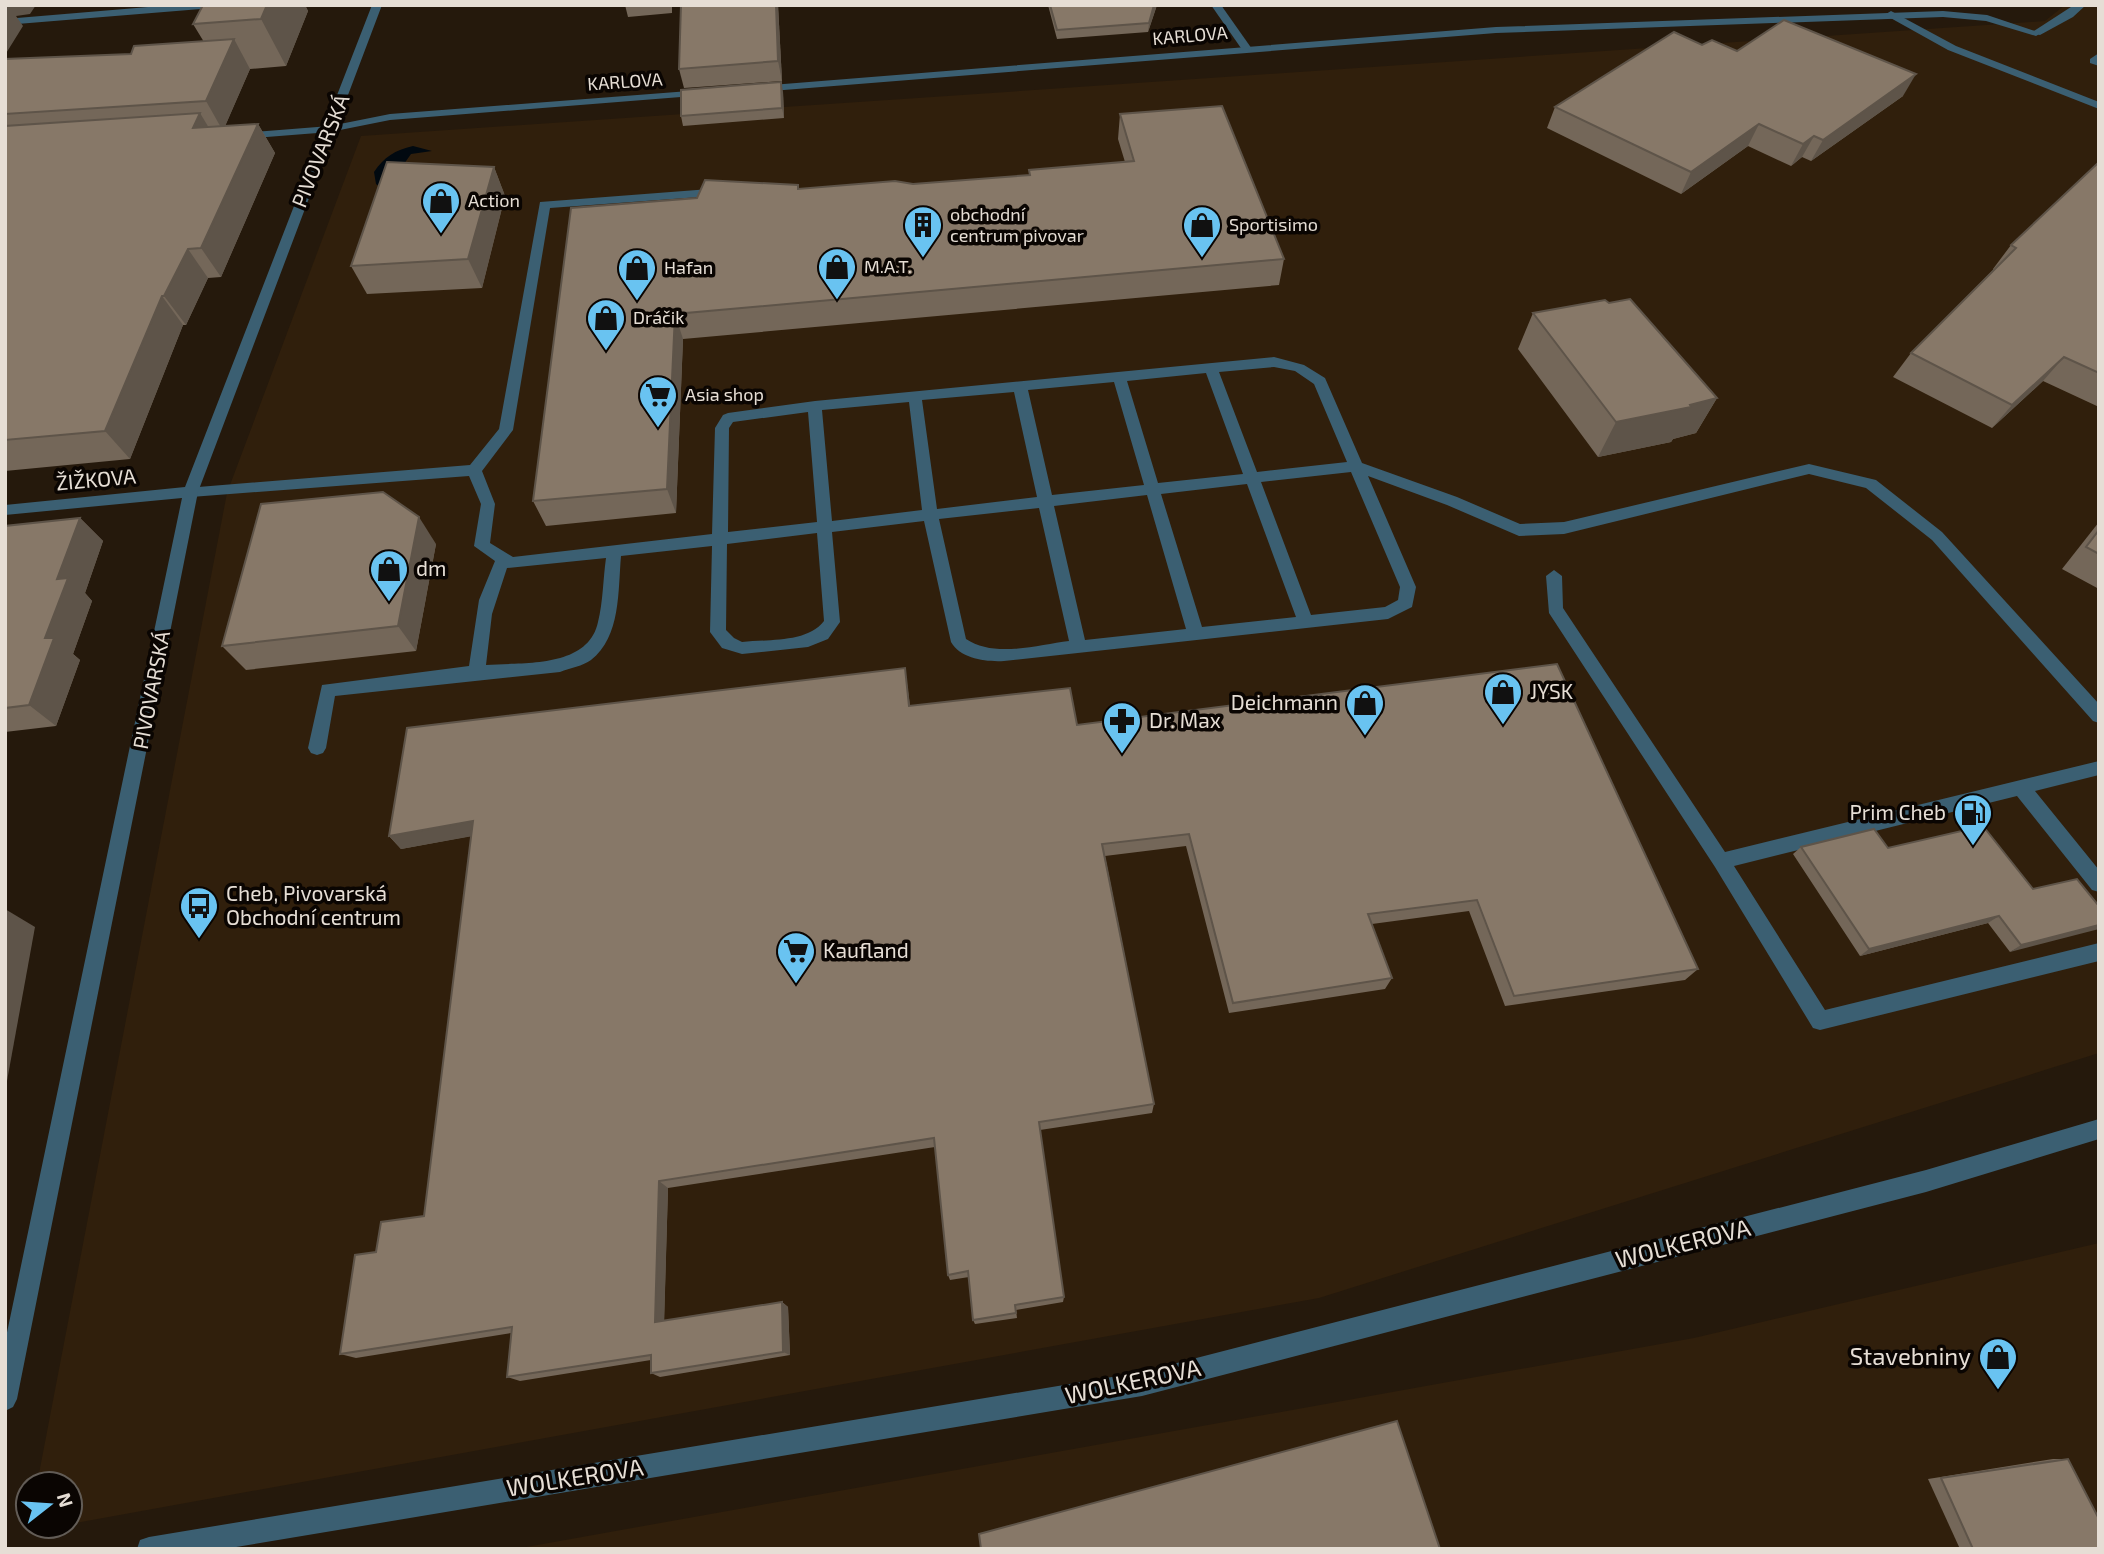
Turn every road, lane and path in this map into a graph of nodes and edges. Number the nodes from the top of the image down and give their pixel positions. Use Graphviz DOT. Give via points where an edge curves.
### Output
graph roads {
  1 [pos="212,5"];
  2 [pos="377,5"];
  3 [pos="1216,5"];
  4 [pos="2081,5"];
  5 [pos="1891,14"];
  6 [pos="5,22"];
  7 [pos="1247,49"];
  8 [pos="2099,56"];
  9 [pos="2099,63"];
  10 [pos="745,90"];
  11 [pos="718,92"];
  12 [pos="2099,106"];
  13 [pos="330,130"];
  14 [pos="235,136"];
  15 [pos="733,191"];
  16 [pos="1211,369"];
  17 [pos="1119,377"];
  18 [pos="1020,387"];
  19 [pos="915,397"];
  20 [pos="815,406"];
  21 [pos="1355,466"];
  22 [pos="474,470"];
  23 [pos="1251,478"];
  24 [pos="1152,489"];
  25 [pos="191,492"];
  26 [pos="1044,502"];
  27 [pos="5,510"];
  28 [pos="930,515"];
  29 [pos="824,527"];
  30 [pos="722,538"];
  31 [pos="614,551"];
  32 [pos="504,558"];
  33 [pos="1554,576"];
  34 [pos="1306,622"];
  35 [pos="1196,634"];
  36 [pos="1078,647"];
  37 [pos="477,672"];
  38 [pos="2099,716"];
  39 [pos="317,748"];
  40 [pos="2099,768"];
  41 [pos="2021,787"];
  42 [pos="1721,861"];
  43 [pos="2099,884"];
  44 [pos="2099,952"];
  45 [pos="2099,1129"];
  46 [pos="5,1398"];
  47 [pos="149,1549"];
  1 -- 6 [label="street"];
  2 -- 13 [label="street, PIVOVARSKÁ"];
  3 -- 7 [label="street, KARLOVA"];
  4 -- 5 [label="street, KARLOVA" via="2036,33 1987,18"];
  5 -- 7 [label="street, KARLOVA" via="1496,30"];
  5 -- 12 [label="street" via="1952,48"];
  7 -- 10 [label="street, KARLOVA"];
  8 -- 9 [label="street" via="2094,61"];
  11 -- 13 [label="street, KARLOVA" via="390,117"];
  13 -- 14 [label="street, KARLOVA"];
  13 -- 25 [label="street, PIVOVARSKÁ"];
  15 -- 22 [label="street" via="544,205 506,430"];
  16 -- 17 [label="street"];
  16 -- 21 [label="street" via="1274,362 1298,368 1320,381"];
  16 -- 23 [label="street"];
  17 -- 18 [label="street"];
  17 -- 24 [label="street"];
  18 -- 19 [label="street"];
  18 -- 26 [label="street"];
  19 -- 20 [label="street"];
  19 -- 28 [label="street"];
  20 -- 29 [label="street"];
  20 -- 30 [label="street" via="728,418 722,428"];
  21 -- 23 [label="street"];
  21 -- 34 [label="street" via="1408,587 1406,603 1388,613"];
  21 -- 38 [label="street" via="1519,530 1564,528 1809,469 1871,484 1937,536"];
  22 -- 25 [label="street, ŽIŽKOVA"];
  22 -- 32 [label="street" via="488,504 482,546"];
  23 -- 24 [label="street"];
  23 -- 34 [label="street"];
  24 -- 26 [label="street"];
  24 -- 35 [label="street"];
  25 -- 27 [label="street, ŽIŽKOVA"];
  25 -- 46 [label="street, PIVOVARSKÁ"];
  26 -- 28 [label="street"];
  26 -- 36 [label="street"];
  28 -- 29 [label="street"];
  28 -- 36 [label="street" via="960,642 971,652 986,656"];
  29 -- 30 [label="street"];
  29 -- 30 [label="street" via="832,622 822,635 808,641 742,648 728,643 718,632"];
  30 -- 31 [label="street"];
  31 -- 32 [label="street" via="511,563"];
  31 -- 37 [label="street" via="606,625 583,657 561,665"];
  32 -- 37 [label="street" via="489,586 482,615"];
  33 -- 42 [label="street" via="1555,608"];
  34 -- 35 [label="street"];
  35 -- 36 [label="street"];
  37 -- 39 [label="street" via="328,690"];
  40 -- 41 [label="street"];
  41 -- 42 [label="street"];
  41 -- 43 [label="street"];
  42 -- 44 [label="street" via="1820,1021"];
  45 -- 47 [label="street, WOLKEROVA" via="1926,1181 1142,1384"];
}
